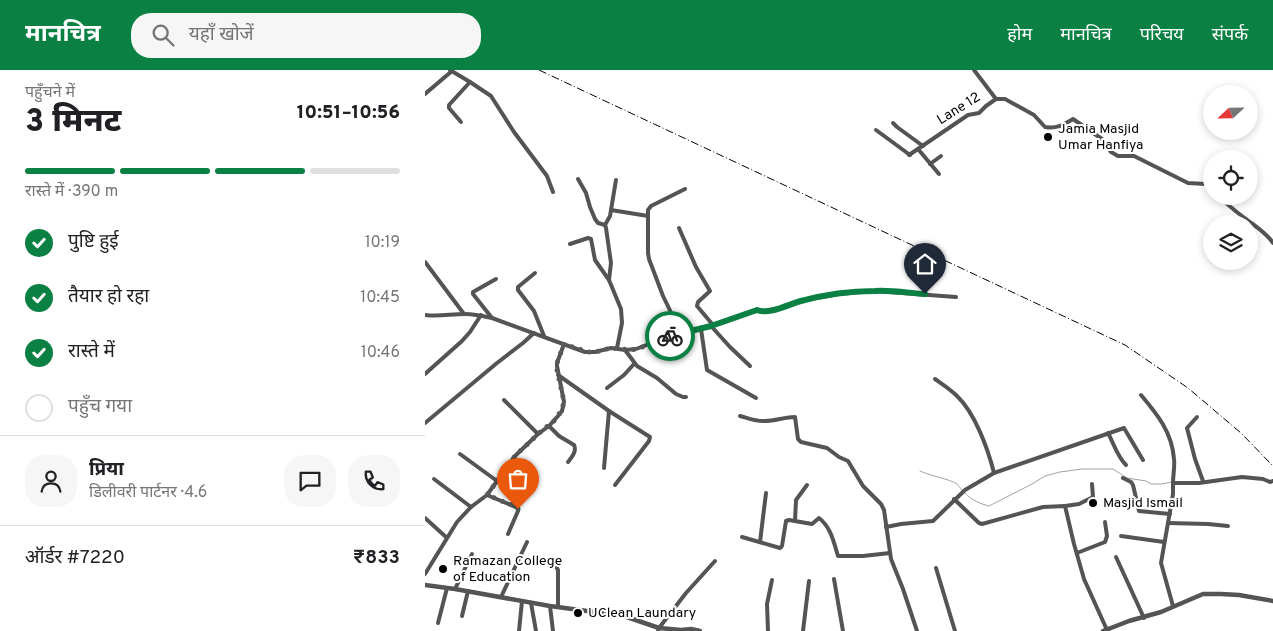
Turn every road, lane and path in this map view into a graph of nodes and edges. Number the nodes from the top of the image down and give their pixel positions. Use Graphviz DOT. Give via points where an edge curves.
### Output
graph roads {
  1 [pos="451,70"];
  2 [pos="974,70"];
  3 [pos="470,82"];
  4 [pos="425,94"];
  5 [pos="996,100"];
  6 [pos="461,122"];
  7 [pos="893,123"];
  8 [pos="876,130"];
  9 [pos="923,146"];
  10 [pos="918,149"];
  11 [pos="941,156"];
  12 [pos="930,164"];
  13 [pos="939,174"];
  14 [pos="577,180"];
  15 [pos="615,180"];
  16 [pos="1203,184"];
  17 [pos="685,189"];
  18 [pos="553,192"];
  19 [pos="1227,205"];
  20 [pos="611,210"];
  21 [pos="648,216"];
  22 [pos="605,225"];
  23 [pos="679,228"];
  24 [pos="570,244"];
  25 [pos="1273,244"];
  26 [pos="425,262"];
  27 [pos="535,273"];
  28 [pos="497,279"];
  29 [pos="609,280"];
  30 [pos="956,297"];
  31 [pos="464,314"];
  32 [pos="425,315"];
  33 [pos="481,315"];
  34 [pos="492,318"];
  35 [pos="712,326"];
  36 [pos="701,329"];
  37 [pos="534,333"];
  38 [pos="681,333"];
  39 [pos="544,336"];
  40 [pos="564,344"];
  41 [pos="617,348"];
  42 [pos="625,350"];
  43 [pos="634,364"];
  44 [pos="750,366"];
  45 [pos="425,374"];
  46 [pos="559,375"];
  47 [pos="935,379"];
  48 [pos="607,388"];
  49 [pos="1141,395"];
  50 [pos="686,397"];
  51 [pos="756,398"];
  52 [pos="504,400"];
  53 [pos="609,411"];
  54 [pos="740,416"];
  55 [pos="1197,417"];
  56 [pos="425,422"];
  57 [pos="549,426"];
  58 [pos="1108,433"];
  59 [pos="538,434"];
  60 [pos="461,454"];
  61 [pos="1143,460"];
  62 [pos="568,462"];
  63 [pos="1126,466"];
  64 [pos="604,468"];
  65 [pos="994,473"];
  66 [pos="1123,478"];
  67 [pos="434,479"];
  68 [pos="497,481"];
  69 [pos="1203,481"];
  70 [pos="1273,481"];
  71 [pos="1173,483"];
  72 [pos="1092,484"];
  73 [pos="615,485"];
  74 [pos="807,485"];
  75 [pos="766,493"];
  76 [pos="487,495"];
  77 [pos="954,499"];
  78 [pos="1065,506"];
  79 [pos="471,507"];
  80 [pos="1169,514"];
  81 [pos="425,518"];
  82 [pos="795,521"];
  83 [pos="1105,522"];
  84 [pos="1168,523"];
  85 [pos="1228,526"];
  86 [pos="886,527"];
  87 [pos="508,534"];
  88 [pos="1121,536"];
  89 [pos="446,537"];
  90 [pos="742,537"];
  91 [pos="527,542"];
  92 [pos="760,542"];
  93 [pos="1164,542"];
  94 [pos="889,553"];
  95 [pos="1077,553"];
  96 [pos="472,554"];
  97 [pos="1115,557"];
  98 [pos="546,560"];
  99 [pos="715,561"];
  100 [pos="936,568"];
  101 [pos="425,574"];
  102 [pos="834,579"];
  103 [pos="772,580"];
  104 [pos="809,581"];
  105 [pos="425,585"];
  106 [pos="447,588"];
  107 [pos="455,589"];
  108 [pos="467,591"];
  109 [pos="501,596"];
  110 [pos="522,601"];
  111 [pos="1273,601"];
  112 [pos="531,603"];
  113 [pos="550,606"];
  114 [pos="558,606"];
  115 [pos="1173,606"];
  116 [pos="462,616"];
  117 [pos="1144,618"];
  118 [pos="438,623"];
  119 [pos="658,629"];
  120 [pos="1105,630"];
  121 [pos="519,631"];
  122 [pos="536,631"];
  123 [pos="553,631"];
  124 [pos="681,631"];
  125 [pos="700,631"];
  126 [pos="768,631"];
  127 [pos="803,631"];
  128 [pos="843,631"];
  129 [pos="917,631"];
  130 [pos="955,631"];
  1 -- 3 [label="street"];
  1 -- 4 [label="street"];
  2 -- 5 [label="street"];
  3 -- 6 [label="street" via="449,105"];
  3 -- 18 [label="street" via="491,96 547,176"];
  5 -- 9 [label="street, Lane 12"];
  5 -- 16 [label="street" via="1005,99 1025,109 1045,128 1060,127 1073,119 1102,139 1118,156 1134,156 1188,183"];
  7 -- 9 [label="street"];
  8 -- 10 [label="street, Lane 12" via="909,155"];
  9 -- 10 [label="street, Lane 12"];
  10 -- 12 [label="street"];
  11 -- 12 [label="street"];
  12 -- 13 [label="street"];
  14 -- 22 [label="street" via="586,193 595,219"];
  15 -- 20 [label="street"];
  17 -- 21 [label="street" via="648,208"];
  19 -- 25 [label="street"];
  20 -- 21 [label="street"];
  20 -- 22 [label="street"];
  21 -- 38 [label="street" via="649,259"];
  22 -- 29 [label="street" via="611,263"];
  23 -- 35 [label="street" via="710,291 697,306"];
  24 -- 29 [label="street" via="590,238 595,260"];
  26 -- 31 [label="street"];
  27 -- 39 [label="street" via="517,290 534,311"];
  28 -- 34 [label="street" via="473,292"];
  29 -- 41 [label="street" via="621,309"];
  30 -- 35 [label="street" via="875,291 838,294 761,312 757,310"];
  31 -- 32 [label="street"];
  31 -- 33 [label="street"];
  33 -- 34 [label="street"];
  33 -- 45 [label="street" via="462,341"];
  34 -- 37 [label="street"];
  35 -- 36 [label="street"];
  35 -- 44 [label="street"];
  36 -- 38 [label="street"];
  36 -- 51 [label="street" via="707,370"];
  37 -- 39 [label="street"];
  37 -- 56 [label="street"];
  38 -- 42 [label="street"];
  39 -- 40 [label="street"];
  40 -- 41 [label="street" via="588,352"];
  40 -- 46 [label="street" via="557,363"];
  41 -- 42 [label="street"];
  42 -- 43 [label="street"];
  43 -- 48 [label="street"];
  43 -- 50 [label="street" via="676,394"];
  46 -- 53 [label="street"];
  46 -- 57 [label="street" via="563,406"];
  47 -- 65 [label="street" via="958,396 970,412 989,453"];
  49 -- 71 [label="street" via="1170,436 1174,458"];
  52 -- 59 [label="street"];
  53 -- 64 [label="street"];
  53 -- 73 [label="street" via="650,439"];
  54 -- 86 [label="street" via="766,422 795,417 801,442 827,448 848,461 863,486 881,504"];
  55 -- 69 [label="street" via="1187,428"];
  57 -- 59 [label="street"];
  57 -- 62 [label="street" via="574,445 575,451"];
  58 -- 61 [label="street" via="1124,428"];
  58 -- 63 [label="street"];
  58 -- 65 [label="street"];
  59 -- 68 [label="street" via="515,456"];
  60 -- 68 [label="street"];
  65 -- 77 [label="street"];
  66 -- 80 [label="street" via="1133,485 1139,510"];
  67 -- 79 [label="street"];
  68 -- 76 [label="street"];
  69 -- 70 [label="street" via="1242,477"];
  69 -- 71 [label="street"];
  71 -- 80 [label="street"];
  72 -- 78 [label="street" via="1093,497"];
  74 -- 82 [label="street" via="796,500"];
  75 -- 92 [label="street"];
  76 -- 79 [label="street"];
  76 -- 87 [label="street" via="518,508"];
  77 -- 78 [label="street" via="982,524 1043,507"];
  77 -- 86 [label="street" via="933,521"];
  78 -- 95 [label="street"];
  79 -- 89 [label="street"];
  80 -- 84 [label="street"];
  81 -- 89 [label="street"];
  82 -- 92 [label="street" via="786,521 781,548"];
  82 -- 94 [label="street" via="812,524 819,518 823,521 833,537 838,556"];
  83 -- 95 [label="street" via="1105,542"];
  84 -- 85 [label="street"];
  84 -- 93 [label="street"];
  86 -- 94 [label="street"];
  88 -- 93 [label="street"];
  89 -- 101 [label="street"];
  90 -- 92 [label="street"];
  91 -- 109 [label="street"];
  93 -- 115 [label="street" via="1161,563"];
  94 -- 129 [label="street"];
  95 -- 120 [label="street"];
  96 -- 107 [label="street"];
  97 -- 117 [label="street"];
  98 -- 114 [label="street" via="558,570"];
  99 -- 119 [label="street"];
  100 -- 130 [label="street"];
  102 -- 128 [label="street"];
  103 -- 126 [label="street" via="767,608"];
  104 -- 127 [label="street"];
  105 -- 106 [label="street"];
  106 -- 107 [label="street"];
  106 -- 118 [label="street"];
  107 -- 108 [label="street"];
  108 -- 109 [label="street"];
  108 -- 116 [label="street"];
  109 -- 110 [label="street"];
  110 -- 112 [label="street"];
  110 -- 121 [label="street"];
  111 -- 115 [label="street" via="1239,595 1203,594"];
  112 -- 113 [label="street"];
  112 -- 122 [label="street"];
  113 -- 114 [label="street"];
  113 -- 123 [label="street"];
  114 -- 119 [label="street" via="624,616"];
  115 -- 117 [label="street"];
  117 -- 120 [label="street"];
  119 -- 124 [label="street"];
  124 -- 125 [label="street"];
}
